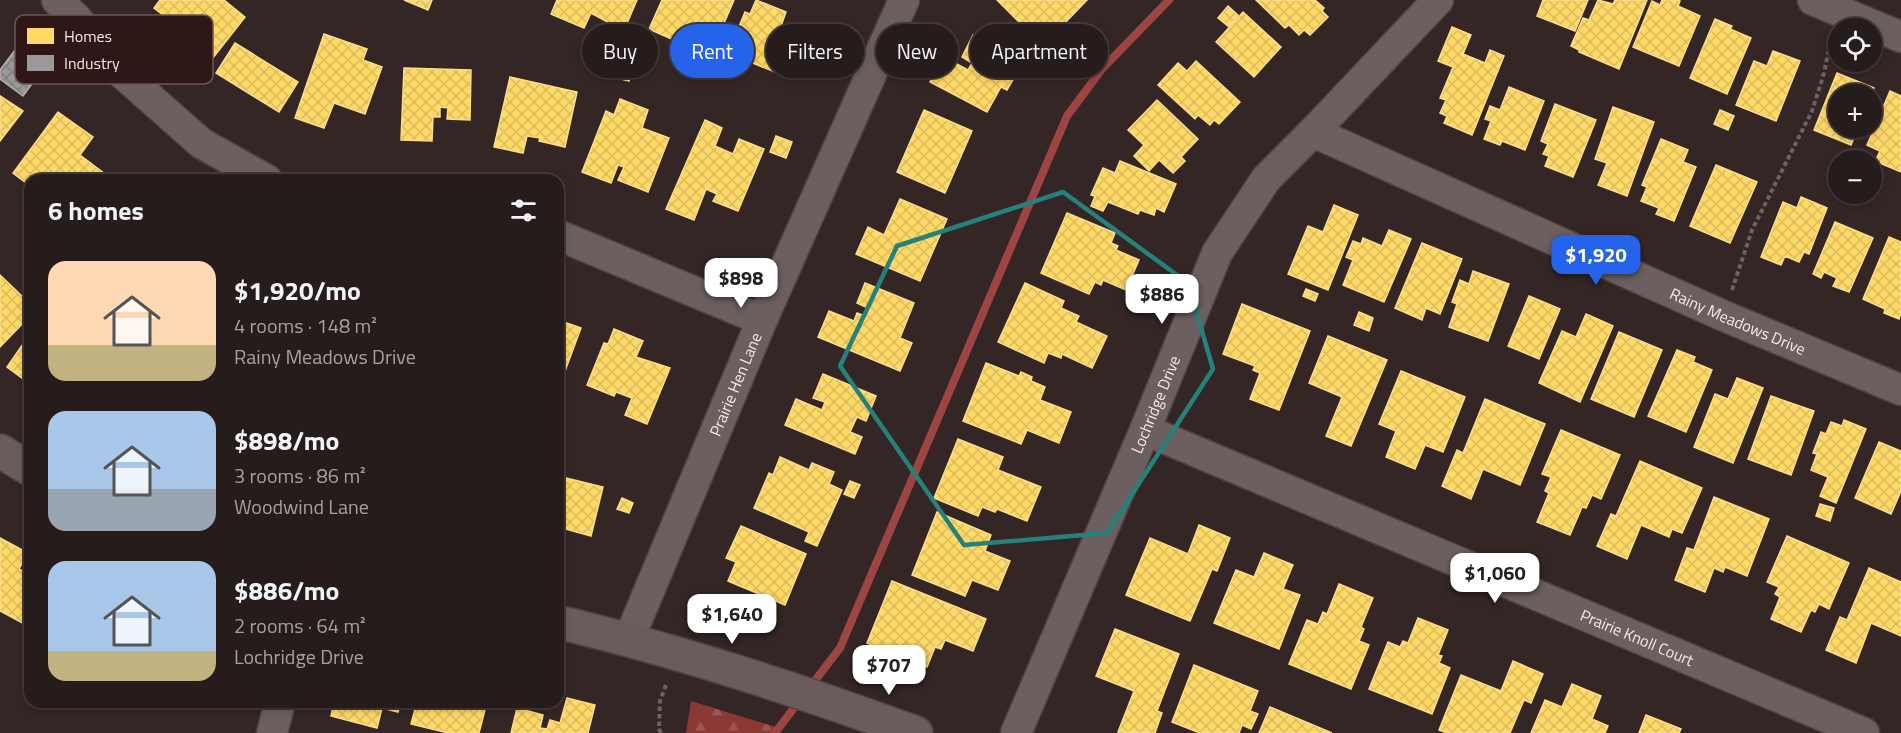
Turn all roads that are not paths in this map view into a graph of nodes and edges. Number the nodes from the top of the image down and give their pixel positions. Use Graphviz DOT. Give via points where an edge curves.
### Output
graph roads {
  1 [pos="57,0"];
  2 [pos="904,0"];
  3 [pos="1438,0"];
  4 [pos="1813,0"];
  5 [pos="73,15"];
  6 [pos="1901,37"];
  7 [pos="134,84"];
  8 [pos="1313,132"];
  9 [pos="256,174"];
  10 [pos="564,238"];
  11 [pos="762,320"];
  12 [pos="1901,390"];
  13 [pos="1145,430"];
  14 [pos="0,451"];
  15 [pos="24,465"];
  16 [pos="564,623"];
  17 [pos="629,639"];
  18 [pos="278,708"];
  19 [pos="272,733"];
  20 [pos="916,733"];
  21 [pos="1016,733"];
  22 [pos="1864,733"];
  1 -- 5 [label="street"];
  2 -- 11 [label="street, Prairie Hen Lane"];
  3 -- 8 [label="street, Lochridge Drive"];
  4 -- 6 [label="street"];
  7 -- 9 [label="street" via="201,143"];
  8 -- 12 [label="street, Rainy Meadows Drive" via="1724,316"];
  8 -- 13 [label="street, Lochridge Drive" via="1266,179 1218,253"];
  10 -- 11 [label="street"];
  11 -- 17 [label="street, Prairie Hen Lane"];
  13 -- 21 [label="street, Lochridge Drive"];
  13 -- 22 [label="street, Prairie Knoll Court"];
  14 -- 15 [label="street"];
  16 -- 17 [label="street"];
  17 -- 20 [label="street"];
  18 -- 19 [label="street"];
}
